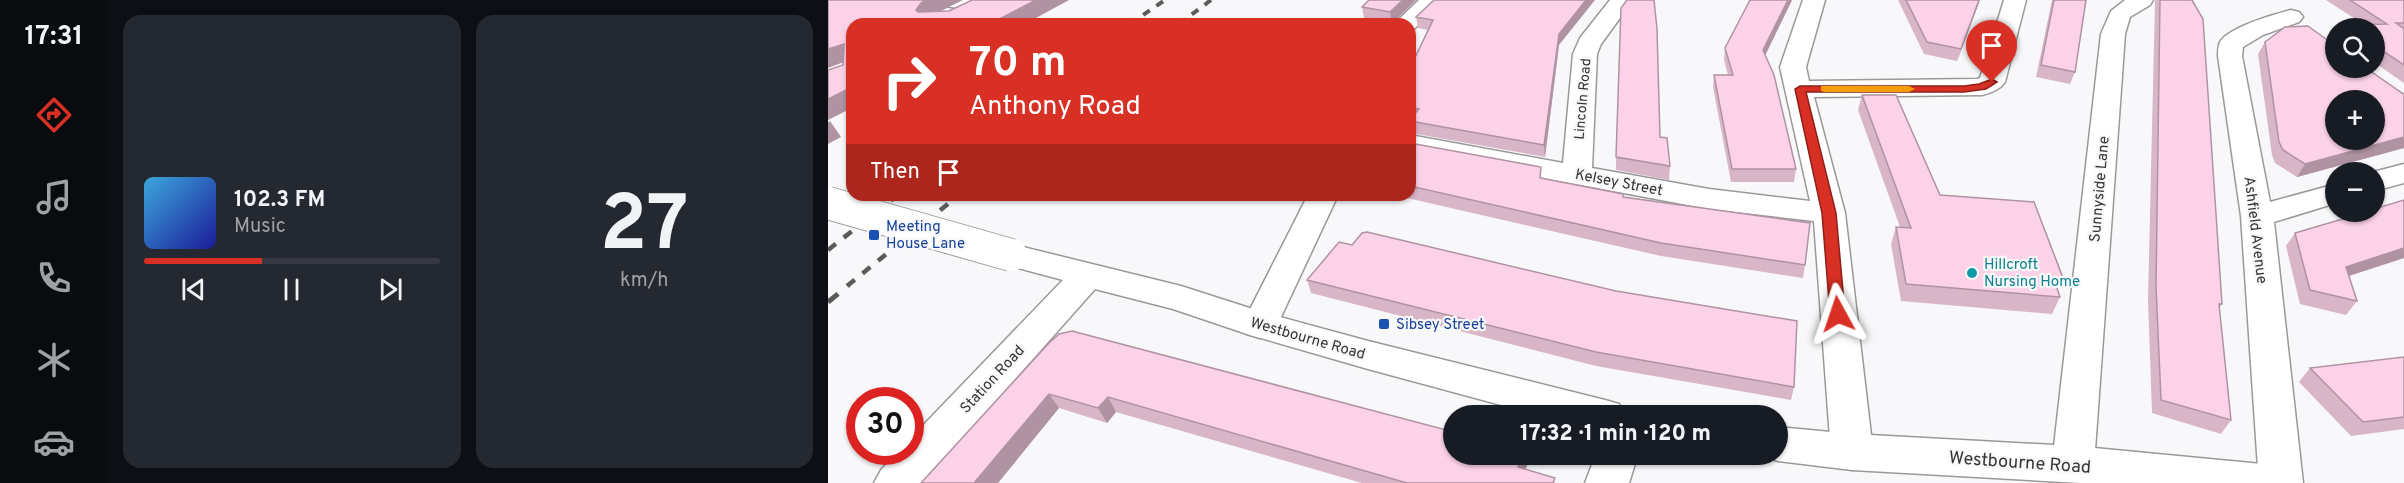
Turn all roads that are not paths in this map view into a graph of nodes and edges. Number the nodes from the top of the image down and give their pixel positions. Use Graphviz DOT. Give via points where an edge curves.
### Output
graph roads {
  1 [pos="1432,0"];
  2 [pos="1622,0"];
  3 [pos="1814,0"];
  4 [pos="2015,0"];
  5 [pos="2142,0"];
  6 [pos="981,2"];
  7 [pos="947,10"];
  8 [pos="2289,16"];
  9 [pos="1412,18"];
  10 [pos="1800,89"];
  11 [pos="1416,145"];
  12 [pos="2404,173"];
  13 [pos="1577,174"];
  14 [pos="2385,179"];
  15 [pos="2325,196"];
  16 [pos="1320,201"];
  17 [pos="828,203"];
  18 [pos="1829,213"];
  19 [pos="2257,216"];
  20 [pos="1088,275"];
  21 [pos="1260,325"];
  22 [pos="1563,405"];
  23 [pos="1788,445"];
  24 [pos="1852,452"];
  25 [pos="2073,464"];
  26 [pos="1613,465"];
  27 [pos="896,483"];
  28 [pos="1607,483"];
  29 [pos="2262,483"];
  30 [pos="2281,483"];
  1 -- 9 [label="street"];
  2 -- 13 [label="street, Lincoln Road" via="1585,54"];
  3 -- 10 [label="street" via="1793,67"];
  4 -- 10 [label="street" via="1992,82 1982,87"];
  5 -- 25 [label="street, Sunnyside Lane" via="2116,18 2113,34"];
  6 -- 7 [label="street"];
  8 -- 19 [label="street, Ashfield Avenue" via="2231,44"];
  10 -- 18 [label="street"];
  11 -- 13 [label="street, Kelsey Street"];
  12 -- 14 [label="street"];
  13 -- 18 [label="street, Kelsey Street" via="1709,199"];
  15 -- 19 [label="street"];
  16 -- 21 [label="street"];
  17 -- 20 [label="street, Westbourne Road, bridge"];
  18 -- 24 [label="street"];
  19 -- 30 [label="street, Ashfield Avenue"];
  20 -- 21 [label="street, Westbourne Road"];
  20 -- 27 [label="street, Station Road"];
  21 -- 22 [label="street, Westbourne Road"];
  23 -- 24 [label="street, Westbourne Road"];
  24 -- 25 [label="street, Westbourne Road"];
  25 -- 29 [label="street, Westbourne Road"];
  26 -- 28 [label="street"];
}
